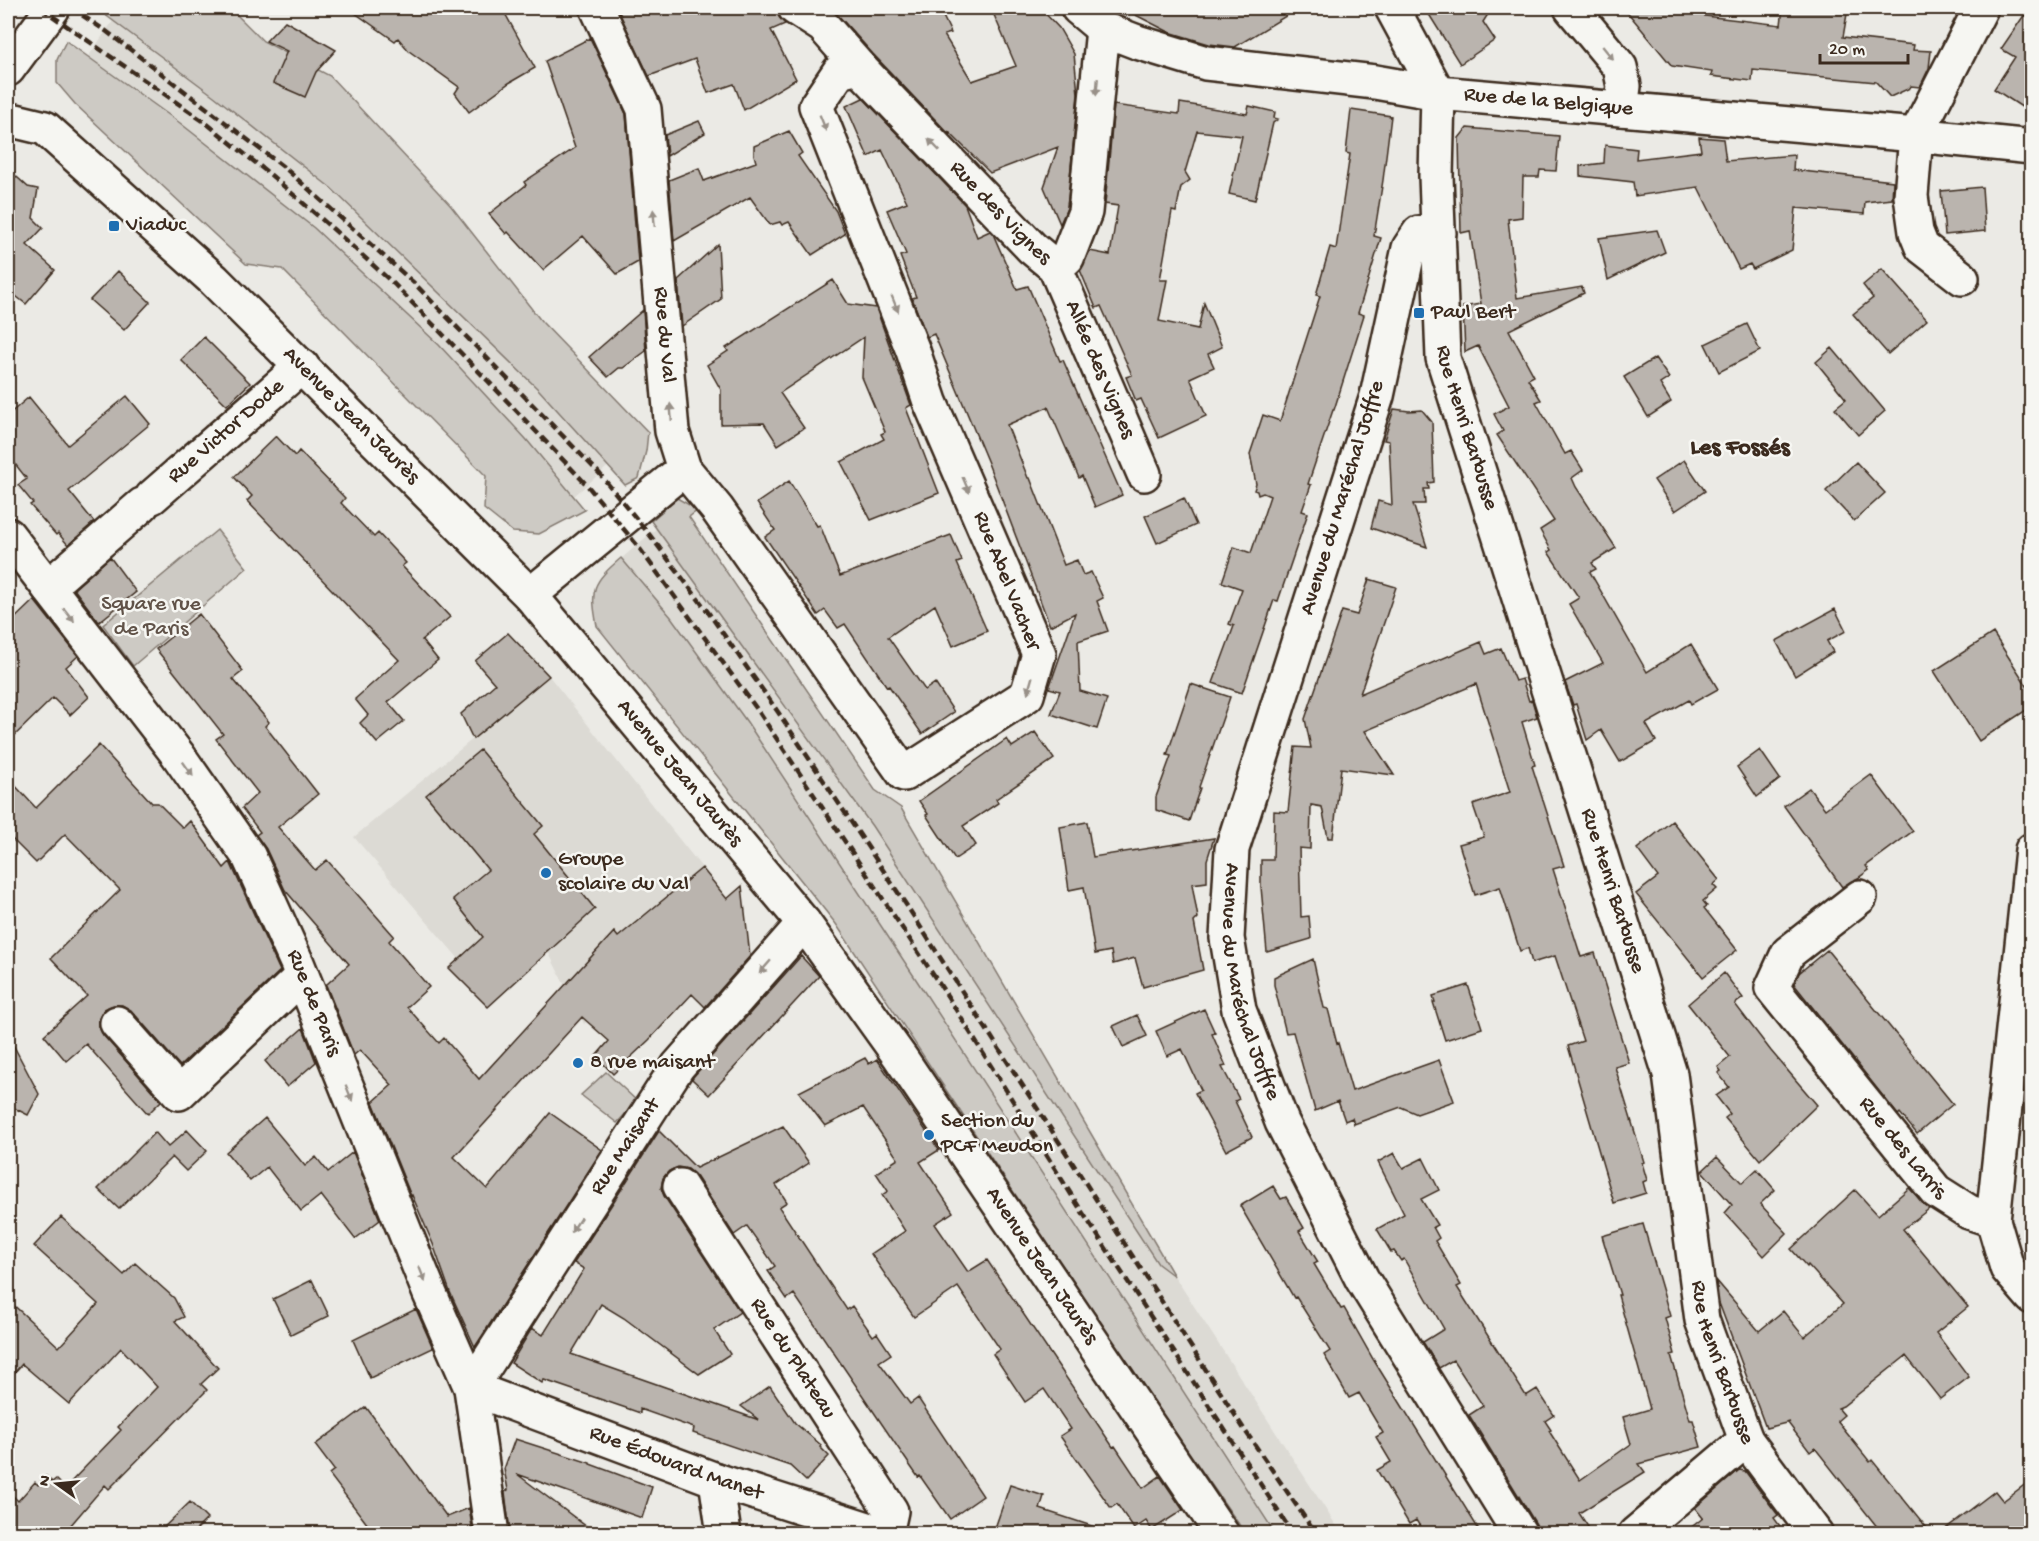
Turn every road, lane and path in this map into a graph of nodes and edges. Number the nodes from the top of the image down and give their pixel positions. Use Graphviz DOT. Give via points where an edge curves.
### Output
graph roads {
  1 [pos="53,8"];
  2 [pos="597,8"];
  3 [pos="795,8"];
  4 [pos="1078,8"];
  5 [pos="1392,8"];
  6 [pos="1571,8"];
  7 [pos="1981,8"];
  8 [pos="1103,29"];
  9 [pos="859,67"];
  10 [pos="8,69"];
  11 [pos="8,86"];
  12 [pos="1438,93"];
  13 [pos="1621,109"];
  14 [pos="12,128"];
  15 [pos="1917,135"];
  16 [pos="2031,147"];
  17 [pos="1439,233"];
  18 [pos="1055,267"];
  19 [pos="1962,278"];
  20 [pos="302,366"];
  21 [pos="684,469"];
  22 [pos="1144,474"];
  23 [pos="8,535"];
  24 [pos="48,587"];
  25 [pos="530,596"];
  26 [pos="2031,850"];
  27 [pos="1860,897"];
  28 [pos="804,923"];
  29 [pos="302,976"];
  30 [pos="117,1023"];
  31 [pos="680,1186"];
  32 [pos="1993,1220"];
  33 [pos="2031,1297"];
  34 [pos="471,1388"];
  35 [pos="1746,1440"];
  36 [pos="716,1480"];
  37 [pos="492,1533"];
  38 [pos="724,1533"];
  39 [pos="884,1533"];
  40 [pos="1222,1533"];
  41 [pos="1520,1533"];
  42 [pos="1635,1533"];
  43 [pos="1816,1533"];
  1 -- 10 [label="street"];
  21 -- 2 [label="street, Rue du Val, one-way" via="672,431 644,109"];
  3 -- 9 [label="street, Rue des Vignes" via="823,26"];
  4 -- 8 [label="street, Rue de la Belgique"];
  5 -- 12 [label="street"];
  6 -- 13 [label="street, one-way" via="1620,67 1624,86"];
  7 -- 15 [label="street"];
  8 -- 12 [label="street, Rue de la Belgique" via="1206,63 1354,79"];
  8 -- 18 [label="street, Rue des Vignes, one-way" via="1085,212 1067,258"];
  18 -- 9 [label="street, Rue des Vignes, one-way" via="1032,248"];
  9 -- 21 [label="street, Rue Abel Vacher, one-way" via="839,72 816,106 930,402 1039,654 1027,695 904,774 717,509"];
  11 -- 14 [label="street" via="16,99"];
  12 -- 13 [label="street, Rue de la Belgique"];
  12 -- 17 [label="street, Rue Henri Barbusse"];
  13 -- 15 [label="street, Rue de la Belgique"];
  14 -- 20 [label="street, Avenue Jean Jaurès" via="45,128 214,280"];
  15 -- 16 [label="street, Rue de la Belgique"];
  15 -- 19 [label="street" via="1911,196 1916,232 1922,247"];
  17 -- 35 [label="street, Rue Henri Barbusse" via="1443,358 1670,1074 1702,1320"];
  17 -- 41 [label="street, Avenue du Maréchal Joffre" via="1419,233 1409,248 1377,396 1232,849 1227,938 1239,1010 1282,1122 1362,1279"];
  18 -- 22 [label="street, Allée des Vignes"];
  20 -- 24 [label="street, Rue Victor Dode"];
  20 -- 25 [label="street, Avenue Jean Jaurès"];
  21 -- 25 [label="street"];
  23 -- 24 [label="street, Rue de Paris"];
  24 -- 29 [label="street, Rue de Paris, one-way" via="178,755 249,857"];
  25 -- 28 [label="street, Avenue Jean Jaurès"];
  26 -- 32 [label="street"];
  27 -- 32 [label="street, Rue des Larris" via="1788,953 1772,988 1936,1191 1969,1212"];
  28 -- 34 [label="street, Rue Maisant, one-way" via="678,1066"];
  28 -- 40 [label="street, Avenue Jean Jaurès" via="906,1066"];
  29 -- 30 [label="street" via="179,1093"];
  29 -- 34 [label="street, Rue de Paris, one-way"];
  31 -- 39 [label="street, Rue du Plateau" via="891,1511"];
  32 -- 33 [label="street" via="2007,1268"];
  34 -- 36 [label="street, Rue Édouard Manet"];
  34 -- 37 [label="street, Rue de Paris"];
  35 -- 42 [label="street"];
  35 -- 43 [label="street, Rue Henri Barbusse"];
  36 -- 38 [label="street"];
  36 -- 39 [label="street, Rue Édouard Manet"];
}
